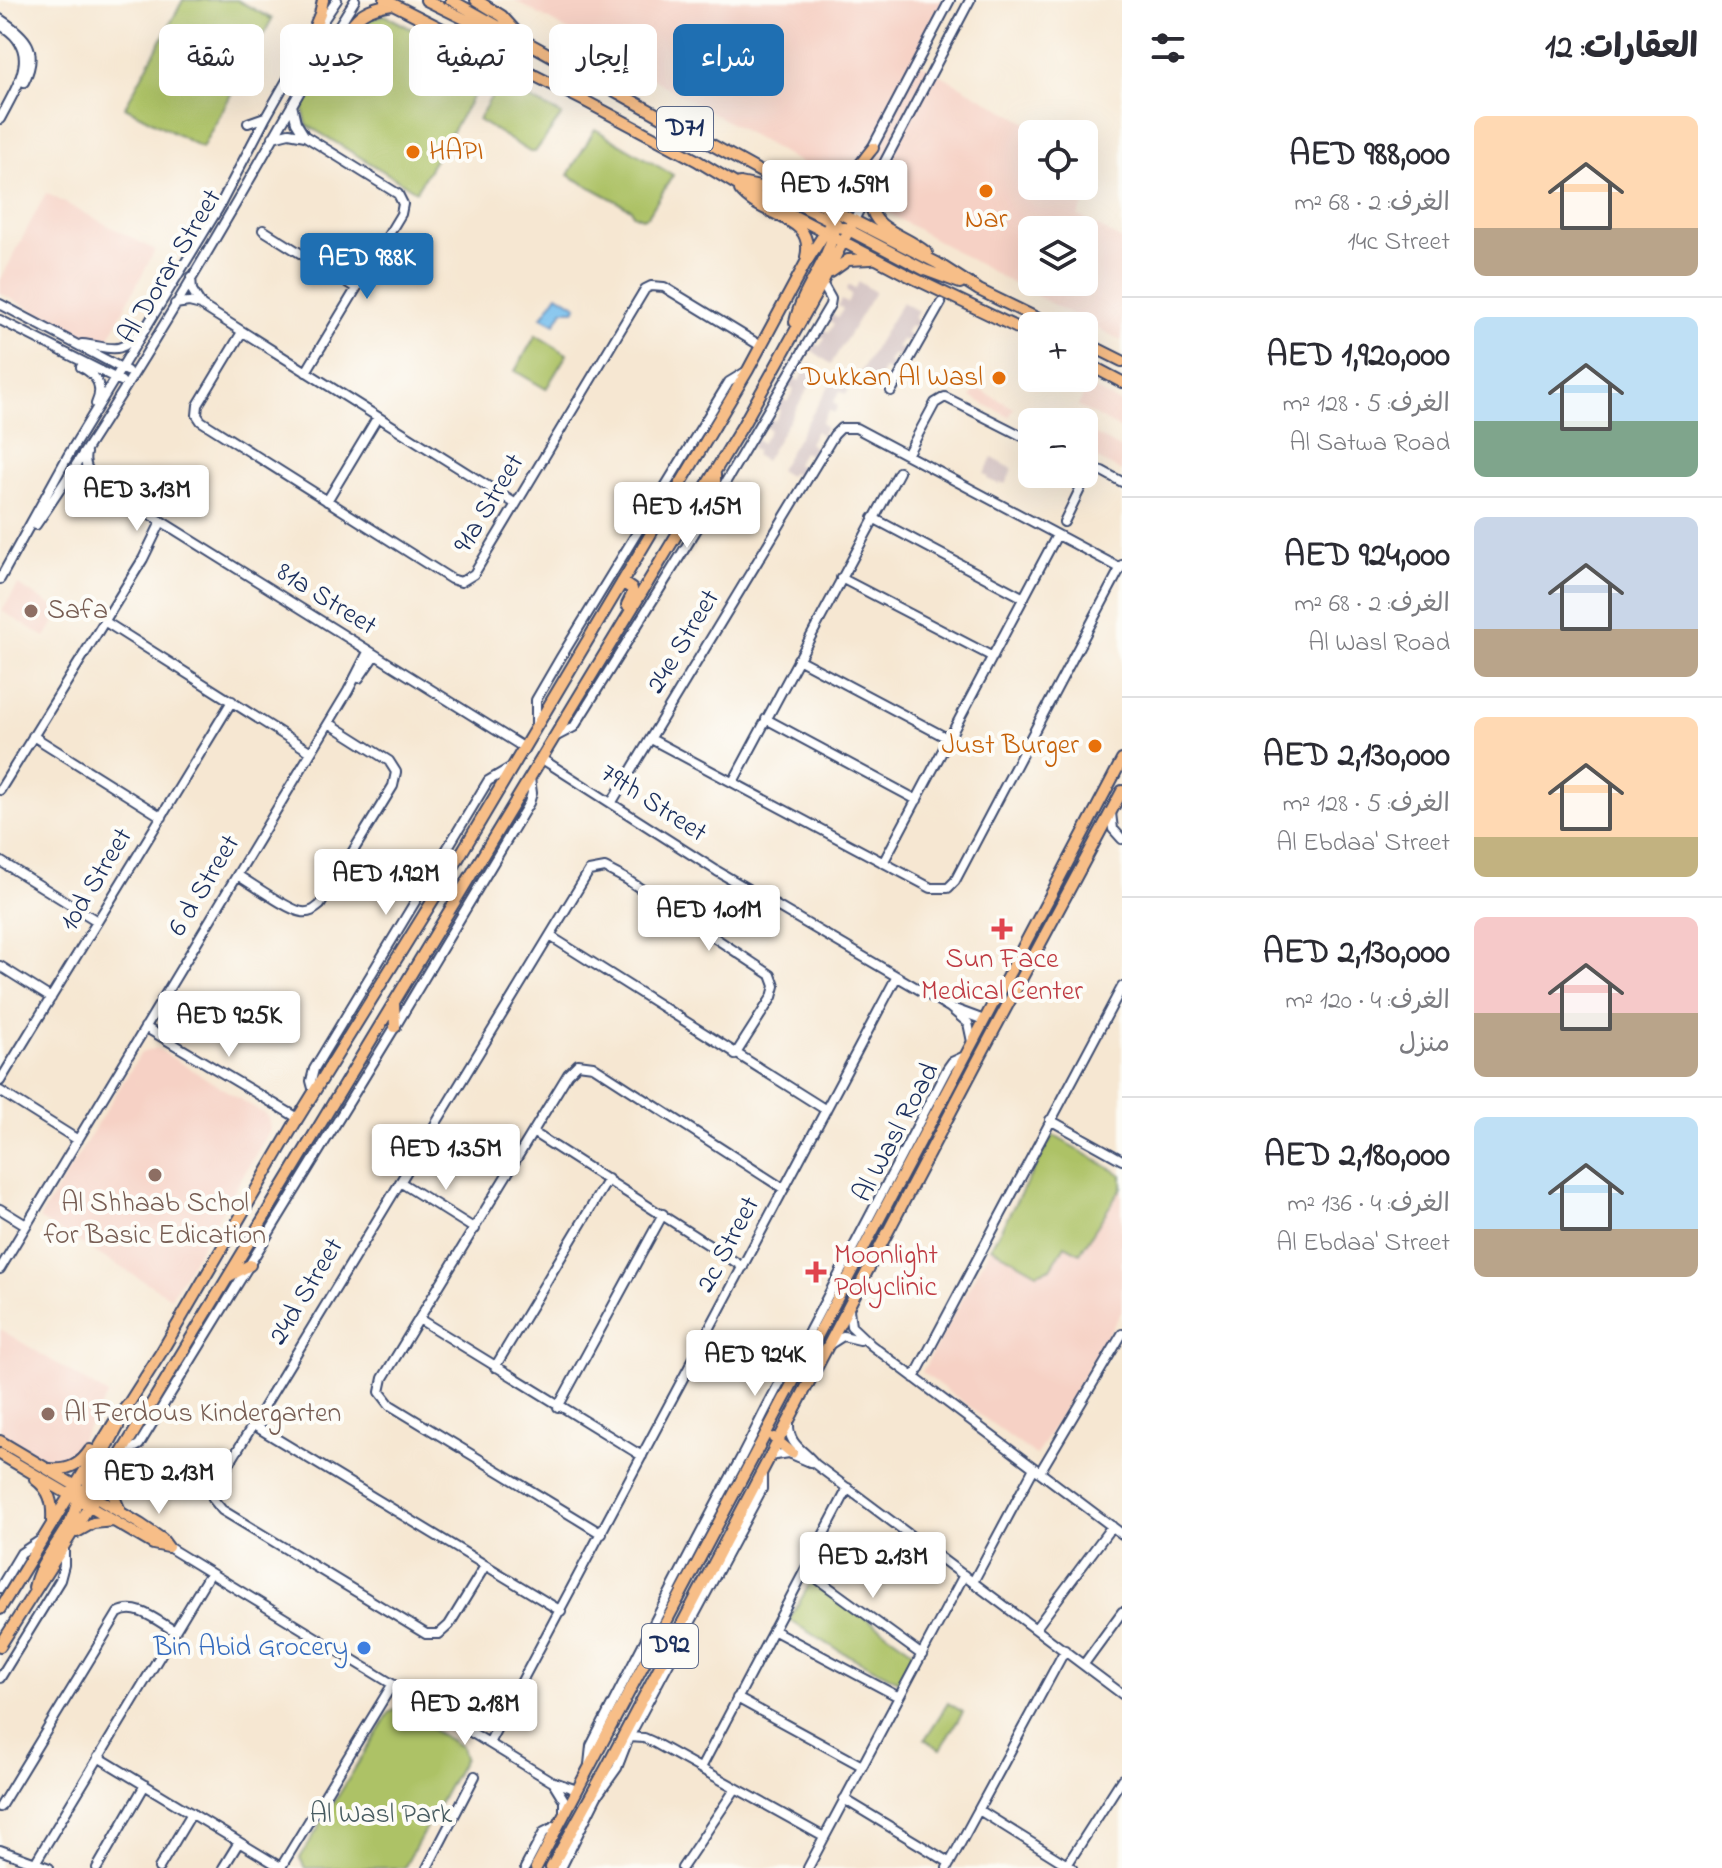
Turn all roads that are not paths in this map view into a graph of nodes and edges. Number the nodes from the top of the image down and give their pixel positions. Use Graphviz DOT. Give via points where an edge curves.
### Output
graph roads {
  1 [pos="323,0"];
  2 [pos="337,0"];
  3 [pos="355,0"];
  4 [pos="426,0"];
  5 [pos="451,0"];
  6 [pos="476,0"];
  7 [pos="950,0"];
  8 [pos="970,0"];
  9 [pos="389,2"];
  10 [pos="0,22"];
  11 [pos="316,24"];
  12 [pos="320,24"];
  13 [pos="341,24"];
  14 [pos="351,24"];
  15 [pos="475,24"];
  16 [pos="494,24"];
  17 [pos="509,24"];
  18 [pos="533,46"];
  19 [pos="280,92"];
  20 [pos="297,96"];
  21 [pos="292,105"];
  22 [pos="266,117"];
  23 [pos="0,119"];
  24 [pos="248,123"];
  25 [pos="305,136"];
  26 [pos="273,137"];
  27 [pos="873,148"];
  28 [pos="734,182"];
  29 [pos="788,187"];
  30 [pos="870,188"];
  31 [pos="854,228"];
  32 [pos="835,229"];
  33 [pos="263,230"];
  34 [pos="818,243"];
  35 [pos="828,250"];
  36 [pos="876,259"];
  37 [pos="937,263"];
  38 [pos="805,264"];
  39 [pos="191,277"];
  40 [pos="822,283"];
  41 [pos="356,288"];
  42 [pos="979,290"];
  43 [pos="941,303"];
  44 [pos="0,304"];
  45 [pos="175,304"];
  46 [pos="202,306"];
  47 [pos="1024,312"];
  48 [pos="153,315"];
  49 [pos="0,320"];
  50 [pos="1018,328"];
  51 [pos="795,330"];
  52 [pos="242,332"];
  53 [pos="77,344"];
  54 [pos="761,346"];
  55 [pos="1098,349"];
  56 [pos="59,350"];
  57 [pos="1122,361"];
  58 [pos="122,369"];
  59 [pos="1098,369"];
  60 [pos="748,370"];
  61 [pos="306,372"];
  62 [pos="132,374"];
  63 [pos="116,379"];
  64 [pos="1122,382"];
  65 [pos="126,384"];
  66 [pos="891,391"];
  67 [pos="377,418"];
  68 [pos="88,425"];
  69 [pos="1018,434"];
  70 [pos="87,448"];
  71 [pos="69,454"];
  72 [pos="907,455"];
  73 [pos="72,470"];
  74 [pos="1098,470"];
  75 [pos="899,472"];
  76 [pos="715,473"];
  77 [pos="1122,482"];
  78 [pos="108,488"];
  79 [pos="1081,488"];
  80 [pos="715,500"];
  81 [pos="327,501"];
  82 [pos="516,504"];
  83 [pos="873,518"];
  84 [pos="1064,522"];
  85 [pos="164,524"];
  86 [pos="1057,535"];
  87 [pos="17,552"];
  88 [pos="1121,566"];
  89 [pos="841,578"];
  90 [pos="0,579"];
  91 [pos="622,582"];
  92 [pos="1024,598"];
  93 [pos="104,621"];
  94 [pos="622,622"];
  95 [pos="371,654"];
  96 [pos="993,657"];
  97 [pos="798,659"];
  98 [pos="232,701"];
  99 [pos="766,719"];
  100 [pos="329,723"];
  101 [pos="536,726"];
  102 [pos="33,736"];
  103 [pos="555,737"];
  104 [pos="651,739"];
  105 [pos="949,739"];
  106 [pos="523,747"];
  107 [pos="311,752"];
  108 [pos="542,759"];
  109 [pos="1122,760"];
  110 [pos="510,768"];
  111 [pos="1122,770"];
  112 [pos="530,778"];
  113 [pos="733,782"];
  114 [pos="0,790"];
  115 [pos="1122,791"];
  116 [pos="917,800"];
  117 [pos="612,802"];
  118 [pos="1111,813"];
  119 [pos="162,817"];
  120 [pos="1100,833"];
  121 [pos="1122,840"];
  122 [pos="0,861"];
  123 [pos="883,863"];
  124 [pos="237,875"];
  125 [pos="446,879"];
  126 [pos="97,921"];
  127 [pos="440,928"];
  128 [pos="550,936"];
  129 [pos="0,966"];
  130 [pos="896,978"];
  131 [pos="1122,987"];
  132 [pos="51,998"];
  133 [pos="394,1002"];
  134 [pos="949,1007"];
  135 [pos="984,1020"];
  136 [pos="145,1027"];
  137 [pos="395,1027"];
  138 [pos="972,1042"];
  139 [pos="735,1055"];
  140 [pos="965,1056"];
  141 [pos="977,1062"];
  142 [pos="0,1081"];
  143 [pos="0,1091"];
  144 [pos="314,1092"];
  145 [pos="826,1110"];
  146 [pos="298,1118"];
  147 [pos="1050,1120"];
  148 [pos="534,1133"];
  149 [pos="78,1140"];
  150 [pos="1122,1160"];
  151 [pos="297,1162"];
  152 [pos="608,1179"];
  153 [pos="400,1182"];
  154 [pos="784,1189"];
  155 [pos="0,1209"];
  156 [pos="663,1214"];
  157 [pos="26,1225"];
  158 [pos="475,1229"];
  159 [pos="250,1265"];
  160 [pos="743,1267"];
  161 [pos="0,1269"];
  162 [pos="227,1279"];
  163 [pos="851,1301"];
  164 [pos="419,1319"];
  165 [pos="821,1328"];
  166 [pos="1122,1334"];
  167 [pos="828,1345"];
  168 [pos="871,1345"];
  169 [pos="495,1367"];
  170 [pos="914,1378"];
  171 [pos="129,1403"];
  172 [pos="558,1407"];
  173 [pos="789,1419"];
  174 [pos="252,1424"];
  175 [pos="0,1441"];
  176 [pos="777,1441"];
  177 [pos="792,1453"];
  178 [pos="120,1455"];
  179 [pos="4,1456"];
  180 [pos="642,1456"];
  181 [pos="770,1456"];
  182 [pos="815,1464"];
  183 [pos="47,1469"];
  184 [pos="761,1470"];
  185 [pos="1037,1470"];
  186 [pos="110,1471"];
  187 [pos="848,1488"];
  188 [pos="82,1496"];
  189 [pos="119,1517"];
  190 [pos="51,1525"];
  191 [pos="1112,1526"];
  192 [pos="602,1534"];
  193 [pos="1122,1534"];
  194 [pos="43,1539"];
  195 [pos="65,1545"];
  196 [pos="168,1547"];
  197 [pos="485,1566"];
  198 [pos="805,1570"];
  199 [pos="210,1573"];
  200 [pos="964,1575"];
  201 [pos="973,1582"];
  202 [pos="0,1588"];
  203 [pos="33,1591"];
  204 [pos="0,1609"];
  205 [pos="561,1611"];
  206 [pos="1122,1612"];
  207 [pos="1036,1628"];
  208 [pos="773,1630"];
  209 [pos="175,1631"];
  210 [pos="0,1646"];
  211 [pos="1065,1650"];
  212 [pos="922,1655"];
  213 [pos="1084,1664"];
  214 [pos="0,1678"];
  215 [pos="392,1685"];
  216 [pos="1120,1689"];
  217 [pos="899,1697"];
  218 [pos="737,1698"];
  219 [pos="629,1737"];
  220 [pos="489,1743"];
  221 [pos="98,1757"];
  222 [pos="589,1766"];
  223 [pos="862,1766"];
  224 [pos="701,1768"];
  225 [pos="475,1776"];
  226 [pos="1122,1779"];
  227 [pos="553,1782"];
  228 [pos="145,1785"];
  229 [pos="736,1788"];
  230 [pos="577,1790"];
  231 [pos="844,1799"];
  232 [pos="0,1807"];
  233 [pos="979,1810"];
  234 [pos="192,1813"];
  235 [pos="564,1814"];
  236 [pos="558,1825"];
  237 [pos="568,1834"];
  238 [pos="824,1837"];
  239 [pos="239,1842"];
  240 [pos="0,1850"];
  241 [pos="35,1863"];
  242 [pos="949,1866"];
  243 [pos="1069,1867"];
  244 [pos="49,1868"];
  245 [pos="97,1868"];
  246 [pos="159,1868"];
  247 [pos="223,1868"];
  248 [pos="282,1868"];
  249 [pos="427,1868"];
  250 [pos="525,1868"];
  251 [pos="536,1868"];
  252 [pos="551,1868"];
  253 [pos="561,1868"];
  254 [pos="682,1868"];
  255 [pos="809,1868"];
  1 -- 11 [label="main road"];
  2 -- 12 [label="street, Al Dorar Street"];
  3 -- 13 [label="street, Al Dorar Street"];
  4 -- 15 [label="main road"];
  5 -- 16 [label="main road, D71"];
  6 -- 17 [label="main road"];
  7 -- 27 [label="street"];
  8 -- 30 [label="street"];
  9 -- 14 [label="main road" via="365,11"];
  9 -- 28 [label="main road, D71"];
  10 -- 23 [label="street" via="21,33 31,54 29,72"];
  18 -- 29 [label="main road, D71"];
  19 -- 22 [label="street, Al Dorar Street"];
  20 -- 21 [label="street, Al Dorar Street"];
  21 -- 25 [label="street"];
  21 -- 26 [label="street, Al Dorar Street"];
  22 -- 24 [label="street"];
  22 -- 48 [label="street, Al Dorar Street"];
  25 -- 26 [label="street"];
  25 -- 41 [label="street" via="398,194 403,204"];
  26 -- 39 [label="street, Al Dorar Street"];
  27 -- 29 [label="main road" via="837,187"];
  27 -- 32 [label="street"];
  28 -- 32 [label="main road, D71"];
  28 -- 32 [label="main road" via="759,186"];
  28 -- 38 [label="main road" via="752,202 806,233"];
  29 -- 32 [label="main road, D71" via="826,206"];
  30 -- 31 [label="street"];
  30 -- 37 [label="main road" via="873,217"];
  31 -- 32 [label="main road"];
  31 -- 32 [label="main road, D71"];
  31 -- 37 [label="main road, D71"];
  31 -- 42 [label="main road" via="925,270"];
  32 -- 34 [label="main road"];
  32 -- 35 [label="main road"];
  32 -- 36 [label="main road, D71"];
  32 -- 40 [label="main road"];
  33 -- 41 [label="street"];
  34 -- 35 [label="main road" via="825,242"];
  34 -- 38 [label="main road"];
  35 -- 51 [label="main road" via="799,307"];
  36 -- 40 [label="main road" via="844,262"];
  36 -- 50 [label="main road, D71"];
  37 -- 42 [label="main road, D71"];
  38 -- 54 [label="main road"];
  39 -- 45 [label="street, Al Dorar Street"];
  39 -- 46 [label="street"];
  40 -- 51 [label="main road"];
  40 -- 80 [label="street" via="830,305"];
  41 -- 61 [label="street"];
  42 -- 47 [label="main road, D71"];
  43 -- 66 [label="street"];
  44 -- 53 [label="street"];
  45 -- 46 [label="street"];
  45 -- 62 [label="street, Al Dorar Street"];
  46 -- 52 [label="street"];
  48 -- 53 [label="street" via="121,348"];
  48 -- 58 [label="street, Al Dorar Street"];
  49 -- 56 [label="street"];
  51 -- 76 [label="main road"];
  52 -- 61 [label="street"];
  52 -- 81 [label="street, 91a Street" via="198,405 198,419"];
  53 -- 58 [label="street"];
  54 -- 60 [label="main road"];
  54 -- 82 [label="street, 91a Street" via="664,287 645,289"];
  55 -- 57 [label="main road"];
  56 -- 63 [label="street"];
  56 -- 68 [label="street" via="98,383 99,397"];
  58 -- 62 [label="street"];
  58 -- 63 [label="street, Al Dorar Street"];
  59 -- 64 [label="main road"];
  60 -- 91 [label="main road"];
  60 -- 101 [label="street" via="729,382 561,657 536,700"];
  61 -- 67 [label="street"];
  62 -- 65 [label="street, Al Dorar Street"];
  63 -- 65 [label="street"];
  63 -- 68 [label="street, Al Dorar Street"];
  65 -- 70 [label="street, Al Dorar Street"];
  67 -- 81 [label="street"];
  67 -- 82 [label="street"];
  68 -- 71 [label="street, Al Dorar Street"];
  69 -- 72 [label="street" via="945,397 935,403"];
  70 -- 73 [label="street, Al Dorar Street"];
  70 -- 78 [label="street, 81a Street" via="86,468"];
  71 -- 73 [label="street"];
  71 -- 87 [label="street, Al Dorar Street"];
  72 -- 86 [label="street"];
  72 -- 104 [label="street, 24e Street" via="856,428 846,426 834,435"];
  73 -- 78 [label="street, 81a Street"];
  73 -- 87 [label="street, Al Dorar Street"];
  74 -- 77 [label="street"];
  75 -- 83 [label="street"];
  76 -- 80 [label="main road"];
  76 -- 94 [label="main road"];
  78 -- 85 [label="street, 81a Street"];
  79 -- 84 [label="street"];
  80 -- 103 [label="street" via="574,727"];
  81 -- 82 [label="street, 91a Street" via="461,582 474,574"];
  83 -- 89 [label="street"];
  83 -- 92 [label="street"];
  85 -- 93 [label="street"];
  85 -- 95 [label="street, 81a Street"];
  86 -- 88 [label="street"];
  86 -- 92 [label="street"];
  87 -- 90 [label="street, Al Dorar Street"];
  88 -- 123 [label="street" via="955,881 944,889 931,888"];
  89 -- 96 [label="street"];
  89 -- 97 [label="street"];
  91 -- 94 [label="main road" via="633,592"];
  91 -- 101 [label="main road"];
  92 -- 96 [label="street"];
  93 -- 98 [label="street"];
  93 -- 102 [label="street"];
  94 -- 103 [label="main road"];
  95 -- 100 [label="street, 6 d Street"];
  95 -- 106 [label="street, 81a Street"];
  96 -- 105 [label="street"];
  97 -- 99 [label="street"];
  97 -- 105 [label="street"];
  98 -- 107 [label="street"];
  98 -- 119 [label="street, 10d Street"];
  99 -- 113 [label="street"];
  99 -- 116 [label="street"];
  100 -- 107 [label="street, 6 d Street"];
  100 -- 124 [label="street" via="389,761 396,772 393,786 315,910 295,910"];
  101 -- 106 [label="main road"];
  102 -- 114 [label="street"];
  102 -- 119 [label="street"];
  103 -- 108 [label="main road"];
  104 -- 113 [label="street"];
  104 -- 117 [label="street, 24e Street"];
  105 -- 116 [label="street"];
  106 -- 110 [label="main road"];
  107 -- 124 [label="street, 6 d Street"];
  108 -- 112 [label="main road"];
  108 -- 117 [label="street, 79th Street"];
  109 -- 135 [label="main road, Al Wasl Road / D92"];
  110 -- 125 [label="main road"];
  110 -- 144 [label="street" via="488,781 397,929 314,1069"];
  111 -- 120 [label="main road" via="1095,824"];
  112 -- 127 [label="main road"];
  112 -- 137 [label="street" via="529,803"];
  113 -- 123 [label="street"];
  115 -- 118 [label="main road, Al Wasl Road / D92"];
  116 -- 123 [label="street"];
  117 -- 130 [label="street, 79th Street"];
  118 -- 120 [label="main road, Al Wasl Road / D92"];
  118 -- 121 [label="street" via="1113,829"];
  119 -- 126 [label="street, 10d Street"];
  120 -- 121 [label="street"];
  120 -- 141 [label="main road, Al Wasl Road / D92"];
  122 -- 126 [label="street"];
  124 -- 136 [label="street, 6 d Street"];
  125 -- 127 [label="main road" via="426,918"];
  125 -- 144 [label="main road"];
  126 -- 132 [label="street, 10d Street"];
  127 -- 133 [label="main road"];
  128 -- 139 [label="street"];
  128 -- 139 [label="street, 24d Street" via="595,868 605,868 664,902 771,975 772,997"];
  128 -- 153 [label="street, 24d Street"];
  129 -- 132 [label="street"];
  130 -- 134 [label="street, 79th Street"];
  130 -- 145 [label="street, 2c Street"];
  131 -- 147 [label="street"];
  132 -- 142 [label="street, 10d Street"];
  133 -- 137 [label="main road"];
  133 -- 151 [label="main road"];
  134 -- 135 [label="street, 79th Street"];
  134 -- 138 [label="street, 79th Street" via="968,1023"];
  135 -- 138 [label="main road, Al Wasl Road / D92"];
  135 -- 141 [label="main road" via="989,1028"];
  136 -- 146 [label="street"];
  136 -- 149 [label="street, 6 d Street"];
  137 -- 159 [label="street"];
  138 -- 140 [label="main road, Al Wasl Road / D92"];
  139 -- 145 [label="street"];
  140 -- 165 [label="main road, Al Wasl Road / D92"];
  140 -- 222 [label="street" via="947,1069 783,1373 591,1746"];
  141 -- 163 [label="main road, Al Wasl Road / D92"];
  143 -- 149 [label="street"];
  144 -- 146 [label="main road"];
  145 -- 154 [label="street, 2c Street"];
  146 -- 151 [label="main road" via="310,1129 298,1148"];
  146 -- 171 [label="main road"];
  147 -- 150 [label="street"];
  147 -- 170 [label="street"];
  148 -- 152 [label="street"];
  148 -- 154 [label="street" via="570,1070 578,1064 593,1066"];
  148 -- 158 [label="street"];
  149 -- 157 [label="street, 6 d Street"];
  151 -- 162 [label="main road"];
  152 -- 156 [label="street"];
  152 -- 169 [label="street"];
  153 -- 158 [label="street"];
  153 -- 174 [label="street, 24d Street"];
  154 -- 160 [label="street, 2c Street"];
  155 -- 157 [label="street"];
  156 -- 160 [label="street"];
  156 -- 172 [label="street"];
  157 -- 161 [label="street, 6 d Street"];
  158 -- 164 [label="street"];
  159 -- 162 [label="main road"];
  159 -- 178 [label="street" via="139,1445"];
  160 -- 180 [label="street, 2c Street"];
  162 -- 178 [label="main road"];
  163 -- 167 [label="main road, Al Wasl Road / D92"];
  163 -- 168 [label="street" via="849,1323"];
  164 -- 169 [label="street"];
  164 -- 192 [label="street" via="383,1378 380,1392 390,1405"];
  165 -- 176 [label="main road" via="814,1353 773,1431"];
  165 -- 222 [label="main road, Al Wasl Road / D92"];
  166 -- 185 [label="street"];
  167 -- 168 [label="street" via="847,1335"];
  167 -- 173 [label="main road, Al Wasl Road / D92"];
  168 -- 170 [label="street"];
  169 -- 172 [label="street"];
  170 -- 185 [label="street"];
  171 -- 183 [label="main road" via="110,1417 79,1463 64,1470"];
  171 -- 188 [label="main road" via="115,1421"];
  172 -- 180 [label="street"];
  173 -- 176 [label="main road, Al Wasl Road / D92"];
  173 -- 182 [label="street" via="791,1440"];
  174 -- 197 [label="street"];
  174 -- 197 [label="street, 24d Street" via="215,1485 213,1499 222,1510 426,1634 439,1634 449,1625"];
  175 -- 183 [label="main road"];
  176 -- 177 [label="main road"];
  176 -- 181 [label="main road, Al Wasl Road / D92"];
  177 -- 181 [label="street"];
  177 -- 182 [label="street"];
  178 -- 186 [label="main road"];
  179 -- 188 [label="main road"];
  179 -- 190 [label="main road" via="48,1493"];
  180 -- 192 [label="street, 2c Street"];
  181 -- 184 [label="main road, Al Wasl Road / D92"];
  182 -- 187 [label="street"];
  183 -- 188 [label="main road"];
  184 -- 219 [label="street" via="762,1489"];
  184 -- 237 [label="main road, Al Wasl Road / D92"];
  185 -- 191 [label="street"];
  185 -- 201 [label="street"];
  186 -- 188 [label="main road"];
  186 -- 189 [label="main road"];
  187 -- 198 [label="street"];
  187 -- 200 [label="street"];
  188 -- 189 [label="main road"];
  188 -- 190 [label="main road"];
  188 -- 195 [label="main road"];
  188 -- 203 [label="main road"];
  189 -- 195 [label="main road" via="85,1526"];
  189 -- 196 [label="main road" via="153,1544"];
  190 -- 194 [label="main road"];
  191 -- 193 [label="street"];
  191 -- 207 [label="street"];
  192 -- 205 [label="street, 2c Street"];
  194 -- 202 [label="street" via="21,1553"];
  194 -- 204 [label="main road"];
  195 -- 203 [label="main road"];
  195 -- 214 [label="street" via="60,1580"];
  196 -- 199 [label="street"];
  197 -- 205 [label="street"];
  198 -- 208 [label="street"];
  198 -- 212 [label="street"];
  199 -- 209 [label="street"];
  199 -- 215 [label="street"];
  200 -- 201 [label="street"];
  200 -- 212 [label="street"];
  201 -- 207 [label="street"];
  203 -- 210 [label="main road"];
  205 -- 220 [label="street, 2c Street"];
  206 -- 213 [label="street"];
  207 -- 211 [label="street"];
  208 -- 217 [label="street"];
  208 -- 218 [label="street"];
  209 -- 221 [label="street"];
  209 -- 232 [label="street" via="137,1609 118,1613"];
  211 -- 213 [label="street"];
  211 -- 233 [label="street"];
  212 -- 217 [label="street"];
  213 -- 216 [label="street"];
  215 -- 220 [label="street"];
  215 -- 248 [label="street"];
  217 -- 223 [label="street"];
  218 -- 223 [label="street"];
  218 -- 224 [label="street"];
  219 -- 224 [label="street" via="648,1739"];
  219 -- 253 [label="street"];
  220 -- 227 [label="street"];
  221 -- 228 [label="street"];
  221 -- 241 [label="street"];
  222 -- 230 [label="main road, Al Wasl Road / D92"];
  223 -- 231 [label="street"];
  224 -- 229 [label="street"];
  225 -- 249 [label="street"];
  226 -- 243 [label="street"];
  227 -- 230 [label="street"];
  227 -- 235 [label="street" via="564,1800"];
  228 -- 234 [label="street"];
  228 -- 245 [label="street"];
  229 -- 238 [label="street"];
  229 -- 254 [label="street"];
  230 -- 235 [label="main road, Al Wasl Road / D92"];
  230 -- 237 [label="main road" via="579,1804"];
  231 -- 238 [label="street"];
  231 -- 242 [label="street"];
  233 -- 242 [label="street"];
  233 -- 243 [label="street"];
  234 -- 239 [label="street"];
  234 -- 246 [label="street"];
  235 -- 236 [label="main road, Al Wasl Road / D92"];
  236 -- 250 [label="street" via="544,1832"];
  236 -- 251 [label="main road, Al Wasl Road / D92"];
  237 -- 252 [label="main road, Al Wasl Road / D92"];
  238 -- 255 [label="street"];
  239 -- 247 [label="street"];
  239 -- 248 [label="street"];
  240 -- 241 [label="street"];
  241 -- 244 [label="street"];
}
